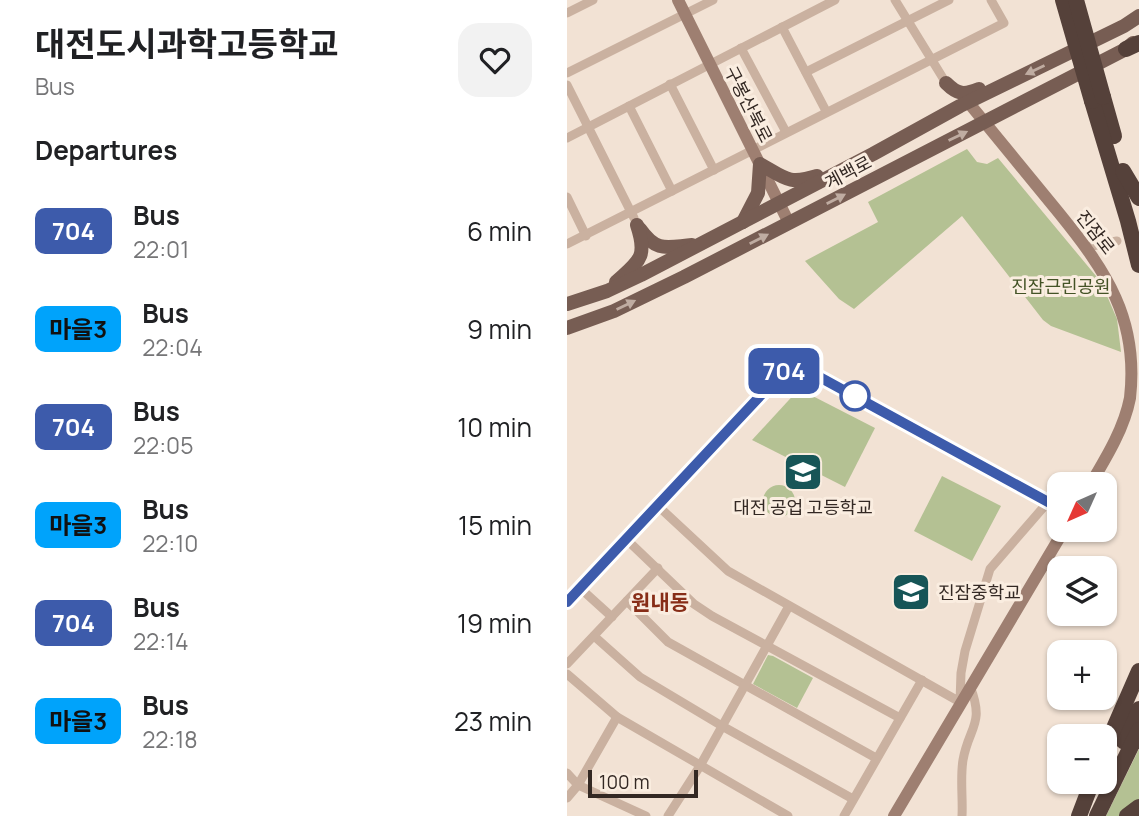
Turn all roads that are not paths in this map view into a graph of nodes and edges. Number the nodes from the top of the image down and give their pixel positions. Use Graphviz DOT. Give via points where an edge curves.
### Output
graph roads {
  1 [pos="593,0"];
  2 [pos="678,0"];
  3 [pos="713,0"];
  4 [pos="835,0"];
  5 [pos="895,0"];
  6 [pos="950,0"];
  7 [pos="991,0"];
  8 [pos="1063,0"];
  9 [pos="1076,0"];
  10 [pos="578,3"];
  11 [pos="567,13"];
  12 [pos="684,13"];
  13 [pos="1139,16"];
  14 [pos="907,21"];
  15 [pos="782,27"];
  16 [pos="1139,37"];
  17 [pos="1135,46"];
  18 [pos="741,48"];
  19 [pos="931,59"];
  20 [pos="709,64"];
  21 [pos="806,72"];
  22 [pos="567,73"];
  23 [pos="946,83"];
  24 [pos="670,84"];
  25 [pos="567,85"];
  26 [pos="998,88"];
  27 [pos="1098,99"];
  28 [pos="968,102"];
  29 [pos="629,106"];
  30 [pos="826,111"];
  31 [pos="985,123"];
  32 [pos="925,125"];
  33 [pos="588,127"];
  34 [pos="786,132"];
  35 [pos="567,138"];
  36 [pos="752,150"];
  37 [pos="759,164"];
  38 [pos="714,170"];
  39 [pos="1123,171"];
  40 [pos="836,173"];
  41 [pos="672,191"];
  42 [pos="567,197"];
  43 [pos="1139,198"];
  44 [pos="779,203"];
  45 [pos="634,219"];
  46 [pos="743,222"];
  47 [pos="789,223"];
  48 [pos="1139,230"];
  49 [pos="586,236"];
  50 [pos="1117,241"];
  51 [pos="567,244"];
  52 [pos="702,244"];
  53 [pos="1087,247"];
  54 [pos="1139,265"];
  55 [pos="607,291"];
  56 [pos="567,304"];
  57 [pos="567,328"];
  58 [pos="1097,472"];
  59 [pos="1047,501"];
  60 [pos="1047,503"];
  61 [pos="658,506"];
  62 [pos="626,539"];
  63 [pos="1057,542"];
  64 [pos="658,568"];
  65 [pos="580,588"];
  66 [pos="627,601"];
  67 [pos="567,602"];
  68 [pos="789,606"];
  69 [pos="612,617"];
  70 [pos="594,636"];
  71 [pos="767,646"];
  72 [pos="567,664"];
  73 [pos="1139,671"];
  74 [pos="567,674"];
  75 [pos="922,680"];
  76 [pos="745,685"];
  77 [pos="970,686"];
  78 [pos="960,702"];
  79 [pos="1139,709"];
  80 [pos="618,717"];
  81 [pos="900,718"];
  82 [pos="1116,724"];
  83 [pos="722,726"];
  84 [pos="1139,730"];
  85 [pos="1117,754"];
  86 [pos="876,758"];
  87 [pos="700,766"];
  88 [pos="567,774"];
  89 [pos="578,785"];
  90 [pos="1087,794"];
  91 [pos="1097,794"];
  92 [pos="567,797"];
  93 [pos="853,799"];
  94 [pos="1139,807"];
  95 [pos="646,816"];
  96 [pos="669,816"];
  97 [pos="788,816"];
  98 [pos="844,816"];
  99 [pos="894,816"];
  100 [pos="962,816"];
  101 [pos="1079,816"];
  102 [pos="1086,816"];
  103 [pos="1097,816"];
  104 [pos="1126,816"];
  1 -- 10 [label="street"];
  2 -- 12 [label="street, 구봉산북로"];
  3 -- 12 [label="street"];
  4 -- 15 [label="street"];
  5 -- 14 [label="street"];
  6 -- 14 [label="street"];
  7 -- 19 [label="street" via="1004,23"];
  8 -- 27 [label="highway, bridge"];
  9 -- 27 [label="highway, bridge"];
  10 -- 11 [label="street"];
  12 -- 20 [label="street, 구봉산북로"];
  12 -- 22 [label="street"];
  13 -- 26 [label="main road, 계백로, one-way"];
  14 -- 19 [label="street"];
  14 -- 21 [label="street"];
  15 -- 18 [label="street"];
  15 -- 21 [label="street"];
  16 -- 17 [label="main road, 계백로"];
  17 -- 31 [label="main road, 계백로"];
  18 -- 20 [label="street"];
  18 -- 34 [label="street"];
  19 -- 23 [label="street"];
  19 -- 30 [label="street"];
  20 -- 24 [label="street"];
  20 -- 36 [label="street, 구봉산북로"];
  21 -- 30 [label="street"];
  23 -- 26 [label="main road" via="965,94"];
  23 -- 32 [label="main road" via="948,103"];
  24 -- 29 [label="street"];
  24 -- 38 [label="street"];
  25 -- 33 [label="street"];
  26 -- 28 [label="main road, 계백로"];
  27 -- 39 [label="highway"];
  27 -- 54 [label="highway"];
  28 -- 31 [label="street, 진잠로"];
  28 -- 32 [label="main road, 계백로"];
  29 -- 33 [label="street"];
  29 -- 41 [label="street"];
  30 -- 34 [label="street"];
  47 -- 31 [label="main road, 계백로, one-way"];
  31 -- 53 [label="street, 진잠로"];
  32 -- 40 [label="main road, 계백로"];
  33 -- 35 [label="street"];
  33 -- 45 [label="street"];
  34 -- 36 [label="street"];
  36 -- 37 [label="street, 구봉산북로"];
  36 -- 38 [label="street"];
  37 -- 40 [label="main road" via="787,180"];
  37 -- 44 [label="street, 구봉산북로"];
  37 -- 46 [label="main road" via="758,193"];
  38 -- 41 [label="street"];
  39 -- 43 [label="highway"];
  39 -- 48 [label="highway"];
  40 -- 44 [label="main road, 계백로"];
  41 -- 45 [label="street"];
  42 -- 49 [label="street"];
  44 -- 46 [label="main road, 계백로"];
  44 -- 47 [label="street, 구봉산북로"];
  45 -- 49 [label="street"];
  45 -- 52 [label="main road" via="648,240 661,248"];
  45 -- 55 [label="main road" via="643,243 642,255"];
  46 -- 52 [label="main road, 계백로"];
  57 -- 47 [label="main road, 계백로, one-way" via="614,311"];
  49 -- 51 [label="street"];
  50 -- 53 [label="street"];
  52 -- 55 [label="main road, 계백로"];
  53 -- 58 [label="street, 진잠로" via="1123,307 1134,371 1130,401"];
  55 -- 56 [label="main road, 계백로"];
  59 -- 61 [label="street" via="792,362"];
  60 -- 78 [label="street" via="990,569 965,650"];
  61 -- 62 [label="street"];
  61 -- 68 [label="street" via="728,570"];
  62 -- 64 [label="street"];
  62 -- 65 [label="street"];
  63 -- 77 [label="street"];
  64 -- 66 [label="street"];
  64 -- 71 [label="street" via="694,604"];
  65 -- 67 [label="street"];
  65 -- 69 [label="street"];
  66 -- 69 [label="street"];
  66 -- 76 [label="street" via="668,642"];
  68 -- 71 [label="street"];
  68 -- 75 [label="street"];
  69 -- 70 [label="street"];
  70 -- 72 [label="street"];
  70 -- 83 [label="street" via="640,677"];
  71 -- 76 [label="street"];
  71 -- 81 [label="street"];
  73 -- 82 [label="highway"];
  74 -- 80 [label="street"];
  75 -- 78 [label="street"];
  75 -- 81 [label="street"];
  76 -- 83 [label="street"];
  76 -- 86 [label="street"];
  77 -- 78 [label="street"];
  77 -- 100 [label="street" via="977,718 963,762"];
  78 -- 99 [label="street"];
  79 -- 85 [label="highway"];
  80 -- 87 [label="street"];
  80 -- 89 [label="street"];
  81 -- 86 [label="street"];
  83 -- 87 [label="street"];
  83 -- 93 [label="street"];
  84 -- 103 [label="highway"];
  86 -- 93 [label="street"];
  87 -- 96 [label="street"];
  87 -- 97 [label="street"];
  88 -- 89 [label="street"];
  89 -- 92 [label="street"];
  89 -- 95 [label="street"];
  90 -- 101 [label="highway"];
  91 -- 102 [label="highway"];
  93 -- 98 [label="street"];
  94 -- 104 [label="highway"];
}
